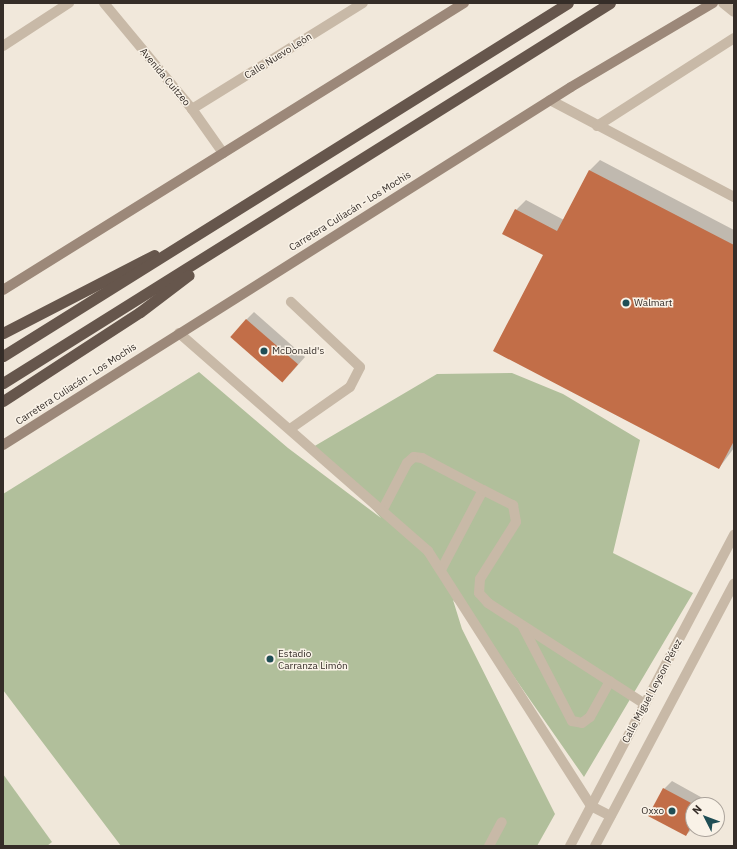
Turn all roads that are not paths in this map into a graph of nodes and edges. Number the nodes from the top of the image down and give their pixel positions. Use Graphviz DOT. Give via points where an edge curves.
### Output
graph roads {
  1 [pos="69,3"];
  2 [pos="104,3"];
  3 [pos="363,3"];
  4 [pos="464,3"];
  5 [pos="568,3"];
  6 [pos="610,3"];
  7 [pos="713,3"];
  8 [pos="723,3"];
  9 [pos="734,12"];
  10 [pos="734,38"];
  11 [pos="3,46"];
  12 [pos="550,100"];
  13 [pos="192,109"];
  14 [pos="597,126"];
  15 [pos="223,153"];
  16 [pos="734,197"];
  17 [pos="229,217"];
  18 [pos="243,233"];
  19 [pos="3,290"];
  20 [pos="292,302"];
  21 [pos="3,333"];
  22 [pos="179,333"];
  23 [pos="3,356"];
  24 [pos="3,383"];
  25 [pos="3,401"];
  26 [pos="290,429"];
  27 [pos="3,445"];
  28 [pos="483,490"];
  29 [pos="383,509"];
  30 [pos="734,535"];
  31 [pos="442,568"];
  32 [pos="734,583"];
  33 [pos="522,625"];
  34 [pos="610,682"];
  35 [pos="645,704"];
  36 [pos="591,806"];
  37 [pos="611,816"];
  38 [pos="502,822"];
  39 [pos="488,846"];
  40 [pos="571,846"];
  41 [pos="595,846"];
  1 -- 11 [label="street"];
  2 -- 13 [label="street, Avenida Cuitzeo"];
  3 -- 13 [label="street, Calle Nuevo León"];
  4 -- 15 [label="main road"];
  5 -- 17 [label="highway"];
  6 -- 18 [label="highway"];
  7 -- 12 [label="main road, Carretera Culiacán - Los Mochis"];
  8 -- 9 [label="street"];
  10 -- 14 [label="street"];
  12 -- 14 [label="street"];
  12 -- 22 [label="main road, Carretera Culiacán - Los Mochis"];
  13 -- 15 [label="street, Avenida Cuitzeo"];
  14 -- 16 [label="street"];
  15 -- 19 [label="main road"];
  17 -- 21 [label="highway"];
  17 -- 23 [label="highway"];
  18 -- 24 [label="highway"];
  18 -- 25 [label="highway" via="140,312"];
  20 -- 26 [label="street" via="355,359 360,367 350,387"];
  22 -- 26 [label="street"];
  22 -- 27 [label="main road, Carretera Culiacán - Los Mochis"];
  26 -- 29 [label="street"];
  28 -- 29 [label="street" via="422,458 414,457 407,463"];
  28 -- 31 [label="street"];
  28 -- 33 [label="street" via="513,505 516,522 480,579 479,593 488,603"];
  29 -- 31 [label="street"];
  30 -- 35 [label="street, Calle Miguel Leyson Pérez"];
  31 -- 36 [label="street"];
  32 -- 37 [label="street"];
  33 -- 34 [label="street"];
  33 -- 34 [label="street" via="572,721 582,723 590,717"];
  34 -- 35 [label="street"];
  35 -- 36 [label="street, Calle Miguel Leyson Pérez"];
  36 -- 37 [label="street"];
  36 -- 40 [label="street, Calle Miguel Leyson Pérez"];
  37 -- 41 [label="street"];
  38 -- 39 [label="street"];
}
